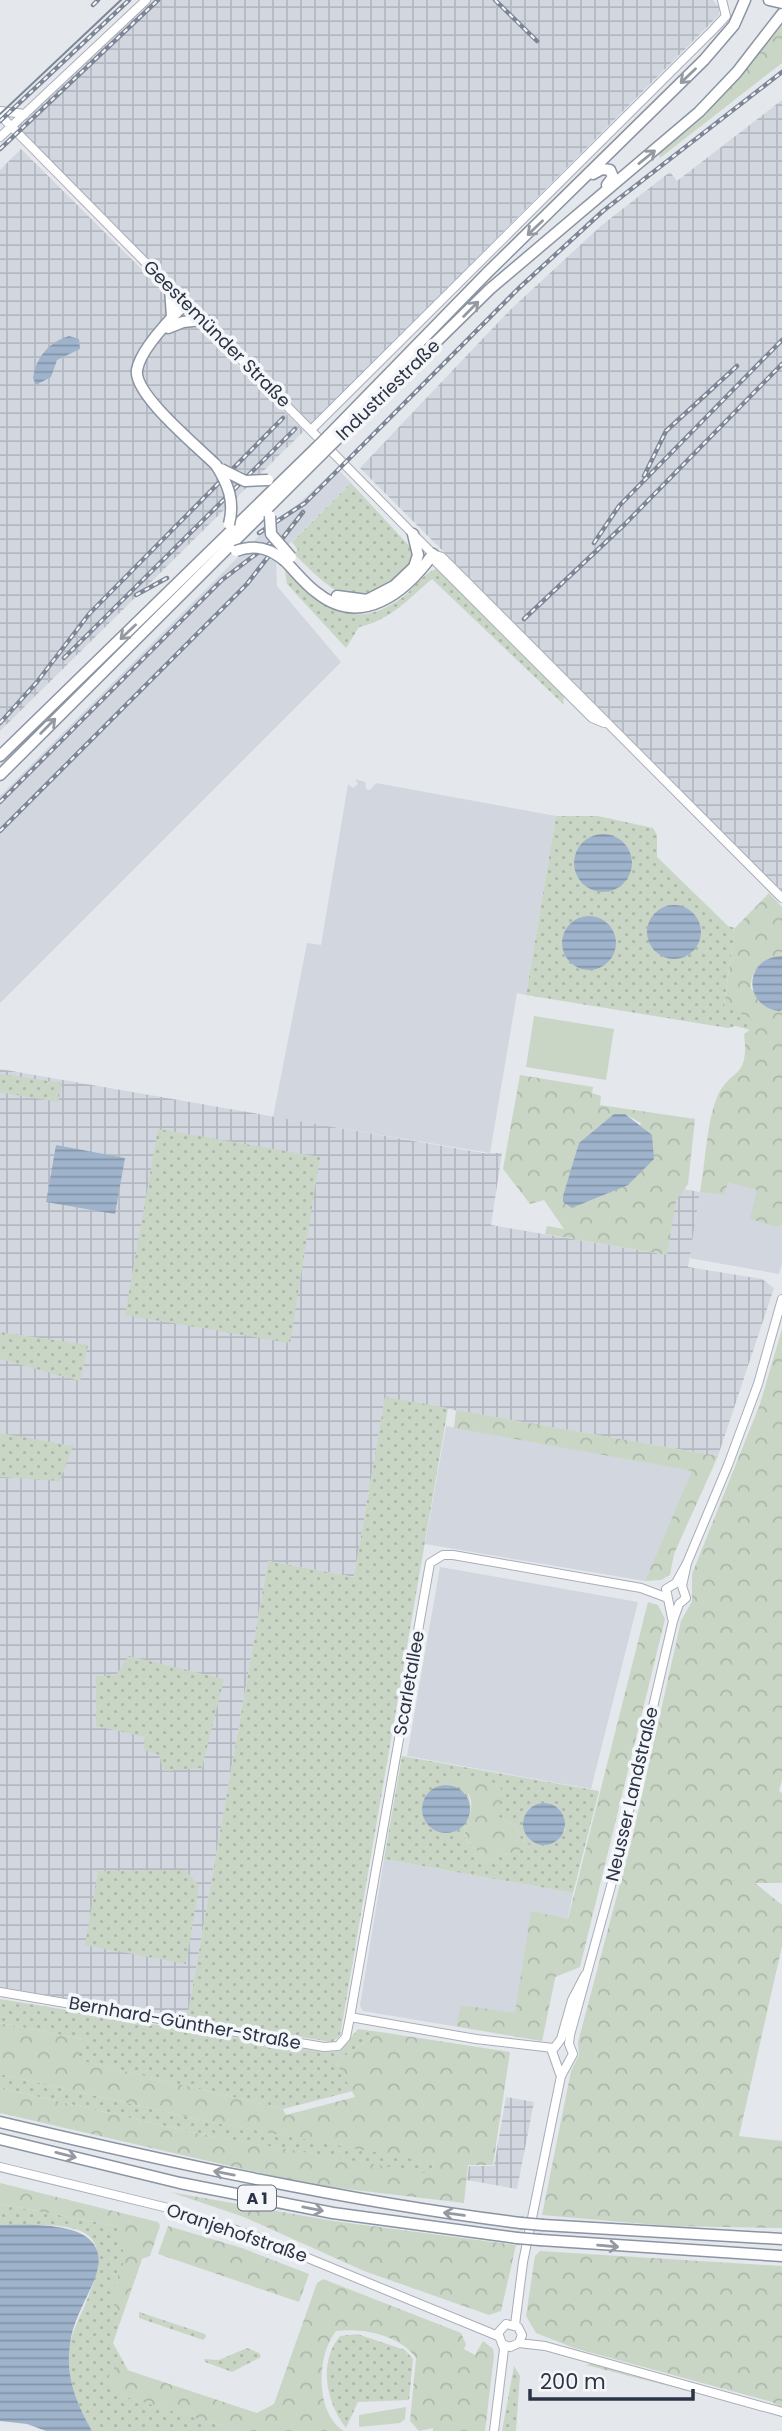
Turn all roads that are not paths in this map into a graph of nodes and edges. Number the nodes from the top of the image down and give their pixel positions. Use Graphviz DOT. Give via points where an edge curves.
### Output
graph roads {
  1 [pos="146,0"];
  2 [pos="722,0"];
  3 [pos="745,0"];
  4 [pos="769,0"];
  5 [pos="782,3"];
  6 [pos="782,14"];
  7 [pos="0,113"];
  8 [pos="25,114"];
  9 [pos="11,126"];
  10 [pos="0,137"];
  11 [pos="581,181"];
  12 [pos="593,199"];
  13 [pos="170,288"];
  14 [pos="188,306"];
  15 [pos="202,320"];
  16 [pos="168,326"];
  17 [pos="311,430"];
  18 [pos="331,439"];
  19 [pos="216,465"];
  20 [pos="301,470"];
  21 [pos="412,534"];
  22 [pos="433,554"];
  23 [pos="288,559"];
  24 [pos="414,567"];
  25 [pos="195,568"];
  26 [pos="171,605"];
  27 [pos="0,756"];
  28 [pos="0,775"];
  29 [pos="782,898"];
  30 [pos="782,1299"];
  31 [pos="679,1584"];
  32 [pos="667,1596"];
  33 [pos="679,1604"];
  34 [pos="673,1621"];
  35 [pos="590,1967"];
  36 [pos="0,1992"];
  37 [pos="350,2017"];
  38 [pos="569,2044"];
  39 [pos="555,2048"];
  40 [pos="562,2063"];
  41 [pos="0,2122"];
  42 [pos="0,2139"];
  43 [pos="0,2167"];
  44 [pos="782,2239"];
  45 [pos="782,2256"];
  46 [pos="505,2331"];
  47 [pos="518,2342"];
  48 [pos="502,2374"];
  49 [pos="782,2412"];
  50 [pos="494,2431"];
  1 -- 8 [label="street"];
  2 -- 17 [label="street, Industriestraße" via="726,16 713,30"];
  3 -- 11 [label="highway, Industriestraße, one-way" via="738,19 717,46"];
  4 -- 5 [label="highway"];
  12 -- 6 [label="highway, Industriestraße, one-way" via="699,112"];
  7 -- 8 [label="street"];
  7 -- 9 [label="street, Geestemünder Straße"];
  8 -- 9 [label="street"];
  9 -- 10 [label="street"];
  9 -- 13 [label="street, Geestemünder Straße"];
  11 -- 12 [label="highway" via="602,169 612,173 611,182"];
  11 -- 18 [label="highway, Industriestraße, one-way"];
  18 -- 12 [label="highway, Industriestraße, one-way"];
  13 -- 14 [label="street, Geestemünder Straße"];
  13 -- 16 [label="highway"];
  14 -- 15 [label="street, Geestemünder Straße"];
  14 -- 16 [label="highway"];
  15 -- 16 [label="highway"];
  15 -- 17 [label="street, Geestemünder Straße"];
  16 -- 19 [label="highway" via="140,360 136,372 139,386"];
  17 -- 21 [label="street, Geestemünder Straße"];
  18 -- 20 [label="highway, Industriestraße, bridge"];
  19 -- 20 [label="highway, bridge" via="245,481"];
  19 -- 25 [label="highway, bridge" via="230,490 229,524"];
  20 -- 23 [label="highway, bridge" via="270,516 271,534"];
  20 -- 25 [label="highway, Industriestraße"];
  20 -- 26 [label="highway, Industriestraße"];
  21 -- 22 [label="street, Geestemünder Straße"];
  21 -- 24 [label="highway" via="418,555"];
  22 -- 23 [label="highway" via="397,593 369,607 331,602 316,592"];
  22 -- 24 [label="highway"];
  22 -- 29 [label="street, Geestemünder Straße" via="442,557"];
  23 -- 24 [label="highway" via="320,587 349,600 381,595"];
  23 -- 26 [label="highway, bridge" via="259,547 236,551"];
  25 -- 27 [label="highway, Industriestraße, one-way"];
  28 -- 26 [label="highway, Industriestraße, one-way"];
  30 -- 31 [label="street, Neusser Landstraße" via="748,1415"];
  31 -- 32 [label="street"];
  31 -- 33 [label="street, Neusser Landstraße" via="686,1598"];
  32 -- 33 [label="street"];
  32 -- 34 [label="street, Neusser Landstraße"];
  32 -- 37 [label="street, Scarletallee" via="453,1555 430,1563"];
  33 -- 34 [label="street, Neusser Landstraße"];
  34 -- 35 [label="street, Neusser Landstraße"];
  35 -- 38 [label="street, Neusser Landstraße"];
  35 -- 39 [label="street, Neusser Landstraße" via="576,1989"];
  36 -- 37 [label="street, Bernhard-Günther-Straße" via="324,2047 343,2042"];
  37 -- 39 [label="street"];
  38 -- 39 [label="street"];
  38 -- 40 [label="street, Neusser Landstraße" via="573,2054"];
  39 -- 40 [label="street"];
  40 -- 46 [label="street, Neusser Landstraße" via="516,2301"];
  44 -- 41 [label="highway, A 1, one-way, bridge" via="521,2223 336,2196"];
  42 -- 45 [label="highway, A 1, one-way, bridge" via="180,2183 333,2213 517,2238"];
  43 -- 46 [label="street, Oranjehofstraße" via="209,2220 467,2322"];
  46 -- 47 [label="street, Oranjehofstraße"];
  46 -- 47 [label="street"];
  46 -- 48 [label="street, Neusser Landstraße"];
  47 -- 48 [label="street, Neusser Landstraße"];
  47 -- 49 [label="street"];
  48 -- 50 [label="street, Neusser Landstraße"];
}
